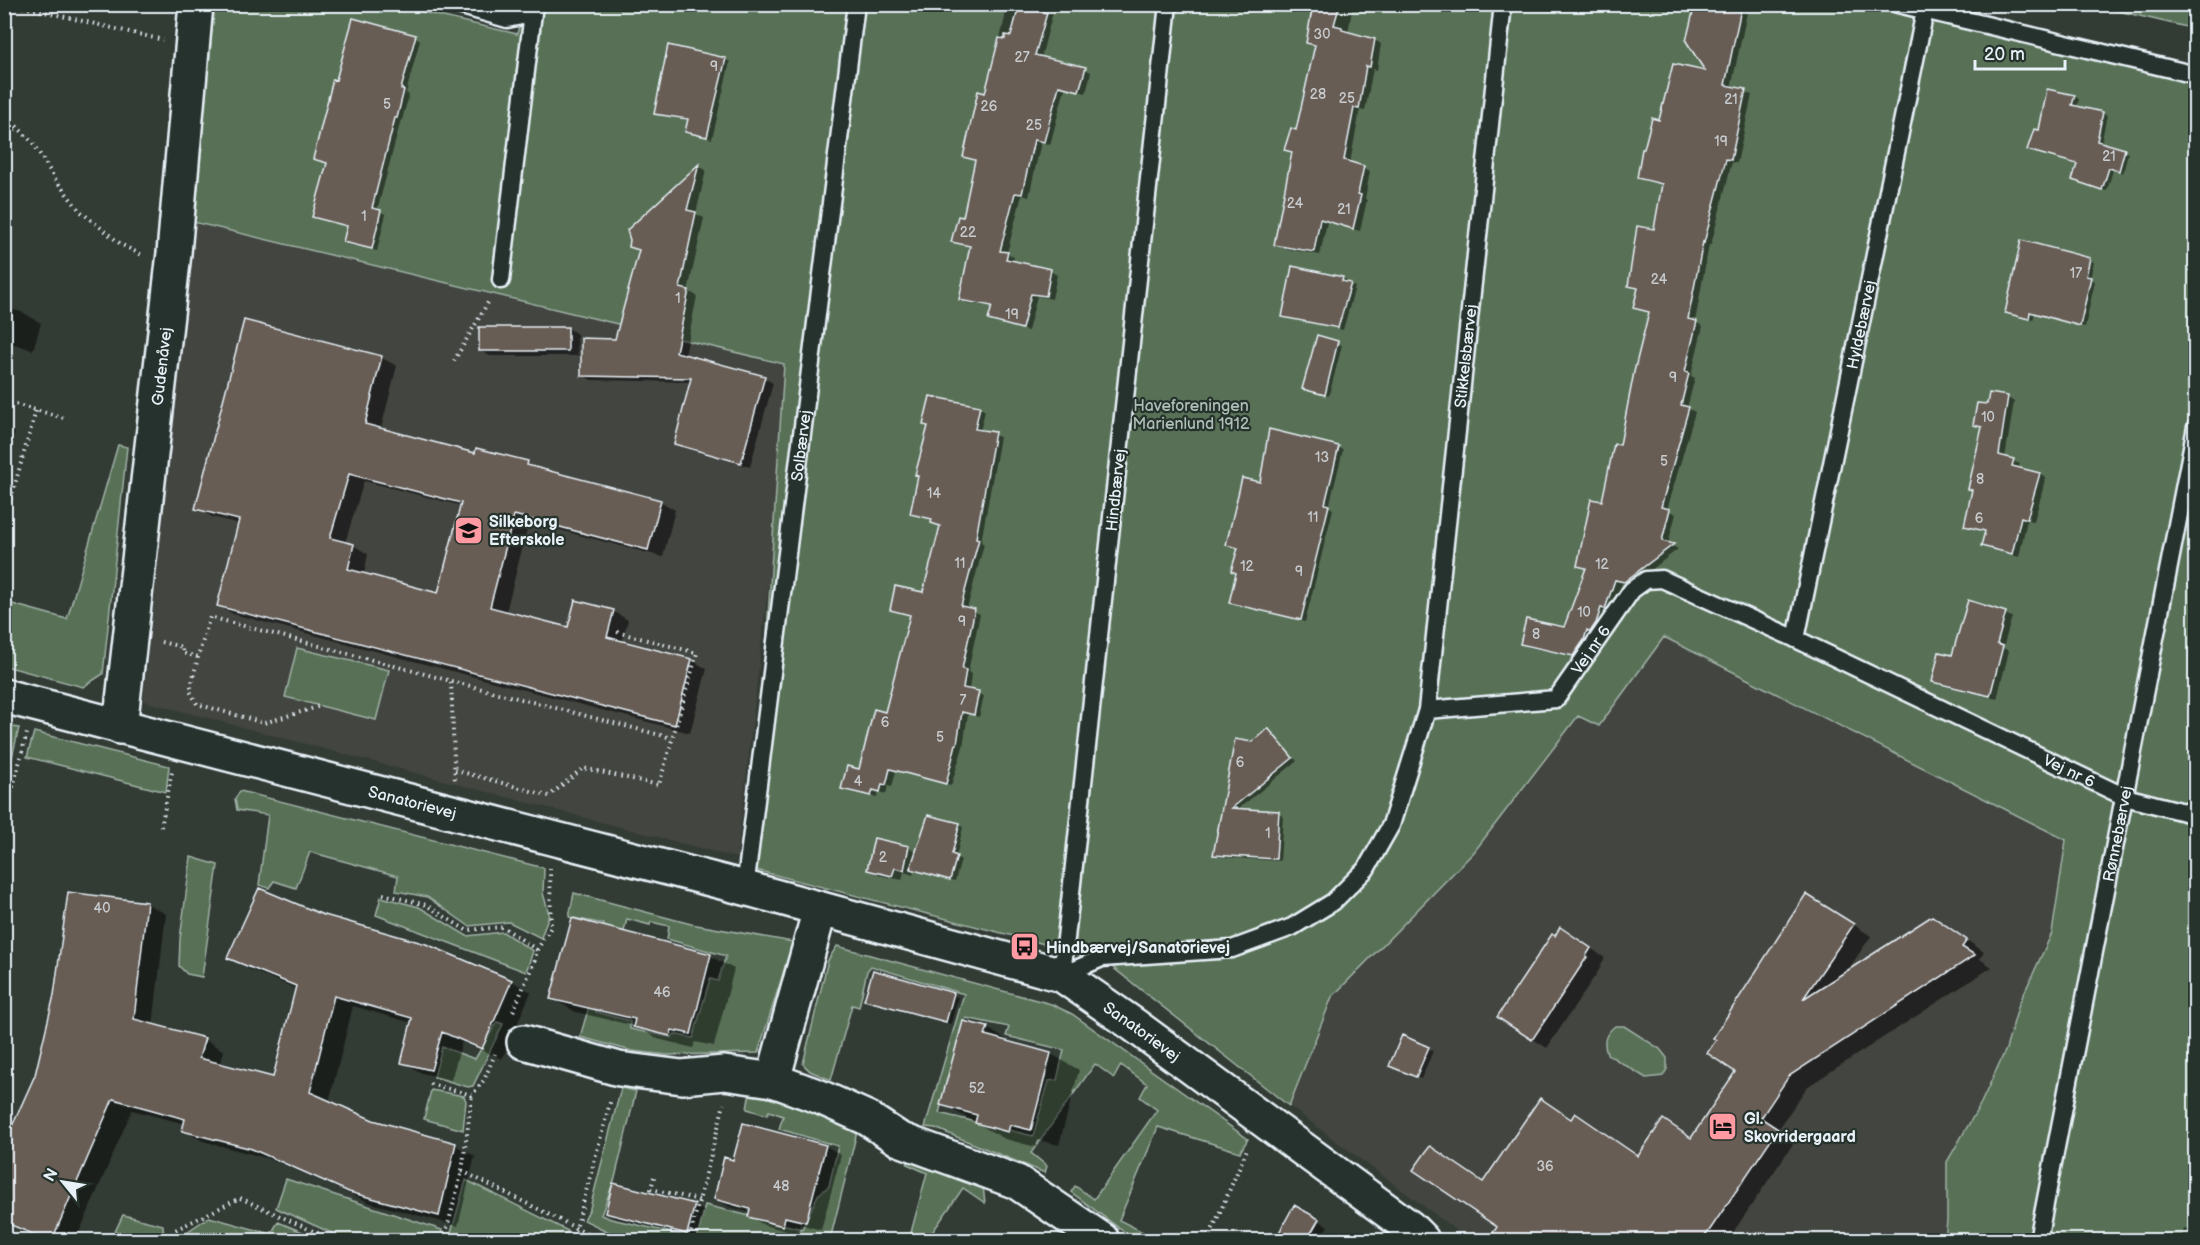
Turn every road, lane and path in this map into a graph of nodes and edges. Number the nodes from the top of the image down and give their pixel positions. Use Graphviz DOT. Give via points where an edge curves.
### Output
graph roads {
  1 [pos="10,4"];
  2 [pos="195,4"];
  3 [pos="856,4"];
  4 [pos="1168,4"];
  5 [pos="1503,4"];
  6 [pos="1898,4"];
  7 [pos="459,5"];
  8 [pos="533,9"];
  9 [pos="1936,10"];
  10 [pos="4,25"];
  11 [pos="192,47"];
  12 [pos="2196,75"];
  13 [pos="4,113"];
  14 [pos="18,128"];
  15 [pos="4,136"];
  16 [pos="173,258"];
  17 [pos="501,280"];
  18 [pos="454,361"];
  19 [pos="4,401"];
  20 [pos="36,411"];
  21 [pos="64,418"];
  22 [pos="2196,427"];
  23 [pos="4,522"];
  24 [pos="613,631"];
  25 [pos="131,635"];
  26 [pos="1796,639"];
  27 [pos="198,657"];
  28 [pos="451,681"];
  29 [pos="19,700"];
  30 [pos="321,706"];
  31 [pos="1427,710"];
  32 [pos="120,727"];
  33 [pos="672,738"];
  34 [pos="178,742"];
  35 [pos="455,770"];
  36 [pos="2125,797"];
  37 [pos="452,813"];
  38 [pos="2196,815"];
  39 [pos="4,822"];
  40 [pos="161,827"];
  41 [pos="551,838"];
  42 [pos="745,888"];
  43 [pos="382,894"];
  44 [pos="820,909"];
  45 [pos="537,950"];
  46 [pos="1062,975"];
  47 [pos="511,1034"];
  48 [pos="619,1069"];
  49 [pos="732,1074"];
  50 [pos="773,1080"];
  51 [pos="430,1084"];
  52 [pos="472,1095"];
  53 [pos="1261,1118"];
  54 [pos="462,1171"];
  55 [pos="654,1178"];
  56 [pos="699,1200"];
  57 [pos="576,1229"];
  58 [pos="691,1232"];
  59 [pos="172,1240"];
  60 [pos="333,1240"];
  61 [pos="444,1240"];
  62 [pos="567,1240"];
  63 [pos="600,1240"];
  64 [pos="1102,1240"];
  65 [pos="1208,1240"];
  66 [pos="1422,1240"];
  67 [pos="2038,1240"];
  1 -- 10 [label="path"];
  1 -- 11 [label="path"];
  2 -- 11 [label="street, Gudenåvej"];
  3 -- 42 [label="lane, Solbærvej"];
  4 -- 46 [label="lane, Hindbærvej"];
  5 -- 31 [label="lane, Stikkelsbærvej"];
  6 -- 9 [label="lane"];
  7 -- 8 [label="lane" via="507,19"];
  8 -- 17 [label="lane"];
  9 -- 12 [label="lane"];
  9 -- 26 [label="lane, Hyldebærvej"];
  11 -- 16 [label="street, Gudenåvej"];
  13 -- 14 [label="path"];
  14 -- 15 [label="path"];
  14 -- 16 [label="path" via="81,211 122,245 141,255"];
  16 -- 25 [label="street, Gudenåvej"];
  17 -- 18 [label="path"];
  19 -- 20 [label="path"];
  20 -- 21 [label="path"];
  20 -- 23 [label="path"];
  22 -- 36 [label="lane, Rønnebærvej"];
  24 -- 33 [label="path" via="697,653"];
  25 -- 27 [label="path" via="182,647 182,653"];
  25 -- 32 [label="street, Gudenåvej"];
  26 -- 31 [label="lane, Vej nr 6" via="1662,579 1646,580 1632,590 1556,699"];
  26 -- 36 [label="lane, Vej nr 6"];
  27 -- 28 [label="path" via="210,617"];
  27 -- 30 [label="path" via="190,691 197,704 264,723"];
  28 -- 33 [label="path"];
  28 -- 35 [label="path"];
  29 -- 32 [label="street, Sanatorievej"];
  29 -- 39 [label="path"];
  31 -- 46 [label="lane" via="1391,825 1366,869 1333,902 1292,927 1232,949 1102,958"];
  32 -- 34 [label="street, Sanatorievej"];
  33 -- 35 [label="path" via="659,785 583,768 549,796"];
  34 -- 37 [label="street, Sanatorievej"];
  34 -- 40 [label="path"];
  35 -- 37 [label="path"];
  36 -- 38 [label="lane, Vej nr 6"];
  36 -- 67 [label="lane, Rønnebærvej"];
  37 -- 41 [label="street, Sanatorievej"];
  41 -- 42 [label="street, Sanatorievej"];
  41 -- 45 [label="path" via="551,927"];
  42 -- 44 [label="street, Sanatorievej"];
  43 -- 45 [label="path" via="426,906 466,930 503,927"];
  44 -- 46 [label="street, Sanatorievej"];
  44 -- 50 [label="street"];
  45 -- 47 [label="path"];
  46 -- 53 [label="street, Sanatorievej"];
  47 -- 48 [label="street"];
  47 -- 52 [label="path"];
  48 -- 49 [label="street" via="682,1077"];
  48 -- 57 [label="path"];
  49 -- 50 [label="street"];
  49 -- 56 [label="path"];
  50 -- 64 [label="street" via="867,1118 898,1139 1017,1182"];
  51 -- 52 [label="path"];
  52 -- 54 [label="path"];
  53 -- 65 [label="path"];
  53 -- 66 [label="street, Sanatorievej"];
  54 -- 57 [label="path"];
  54 -- 61 [label="path"];
  55 -- 56 [label="path" via="651,1189"];
  56 -- 58 [label="path"];
  57 -- 62 [label="path"];
  57 -- 63 [label="path"];
  59 -- 60 [label="path" via="173,1231 240,1197"];
}
